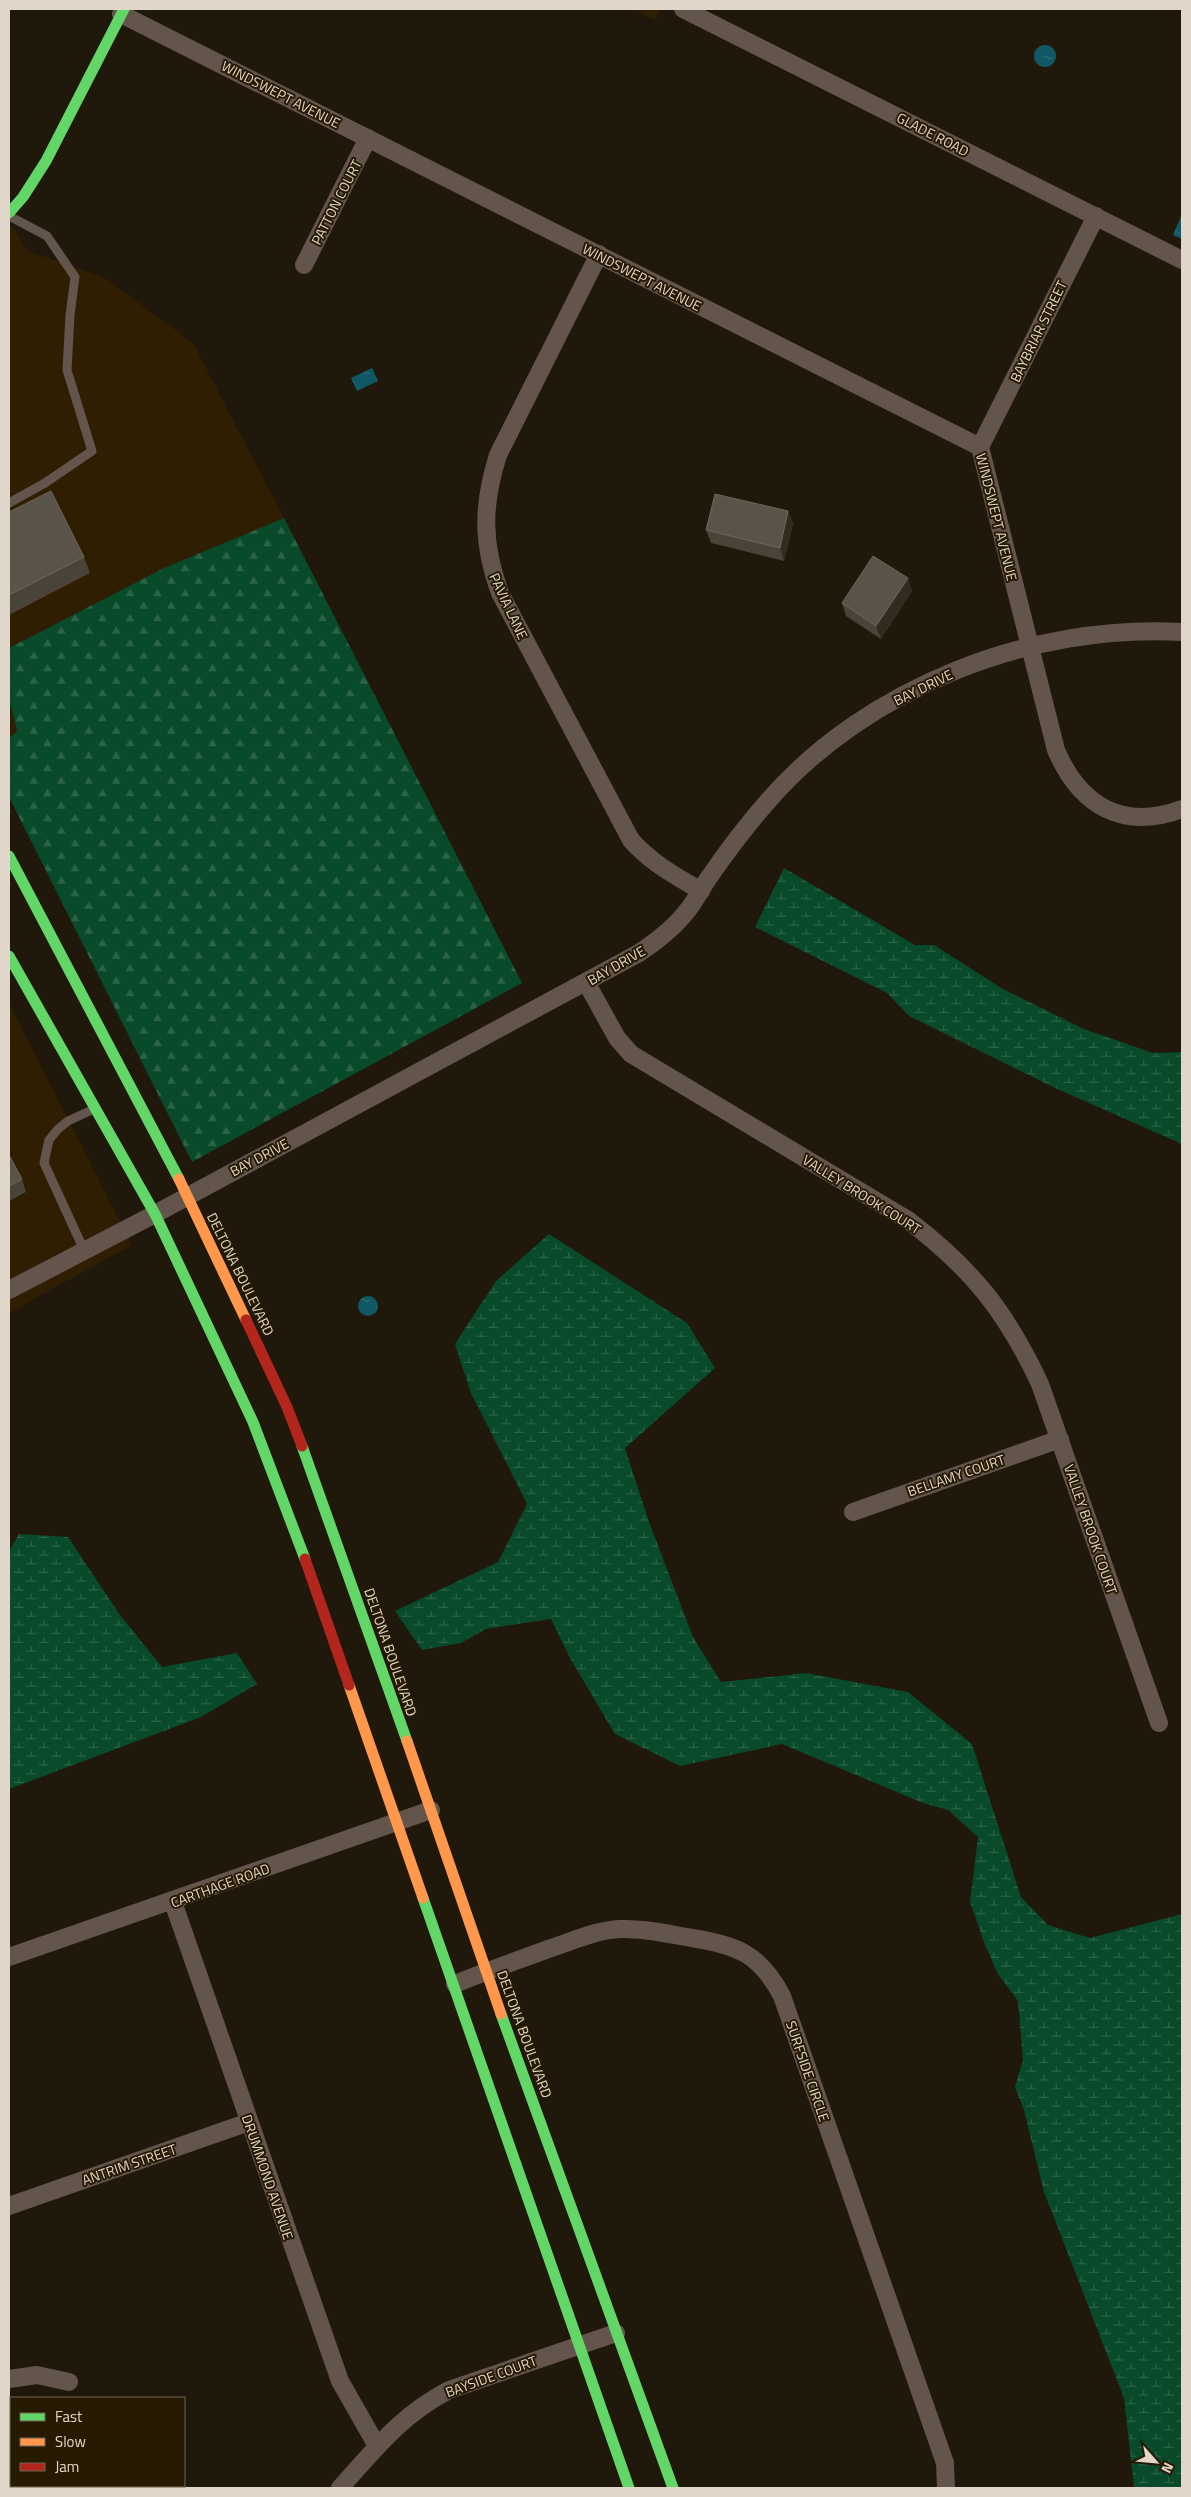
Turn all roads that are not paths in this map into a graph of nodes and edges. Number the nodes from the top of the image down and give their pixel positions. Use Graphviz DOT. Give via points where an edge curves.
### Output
graph roads {
  1 [pos="683,9"];
  2 [pos="122,11"];
  3 [pos="368,138"];
  4 [pos="11,208"];
  5 [pos="1096,216"];
  6 [pos="599,254"];
  7 [pos="1182,260"];
  8 [pos="304,265"];
  9 [pos="980,447"];
  10 [pos="9,503"];
  11 [pos="1182,632"];
  12 [pos="1030,646"];
  13 [pos="1182,810"];
  14 [pos="9,856"];
  15 [pos="701,891"];
  16 [pos="9,956"];
  17 [pos="586,982"];
  18 [pos="96,1108"];
  19 [pos="187,1195"];
  20 [pos="155,1214"];
  21 [pos="84,1250"];
  22 [pos="9,1290"];
  23 [pos="1060,1439"];
  24 [pos="853,1512"];
  25 [pos="1159,1723"];
  26 [pos="431,1810"];
  27 [pos="395,1822"];
  28 [pos="173,1902"];
  29 [pos="9,1958"];
  30 [pos="486,1971"];
  31 [pos="455,1984"];
  32 [pos="249,2122"];
  33 [pos="9,2206"];
  34 [pos="616,2333"];
  35 [pos="580,2345"];
  36 [pos="9,2379"];
  37 [pos="69,2382"];
  38 [pos="377,2446"];
  39 [pos="340,2488"];
  40 [pos="629,2488"];
  41 [pos="673,2488"];
  42 [pos="946,2488"];
  1 -- 5 [label="street, GLADE ROAD"];
  2 -- 3 [label="street, WINDSWEPT AVENUE"];
  2 -- 4 [label="main road" via="46,161"];
  3 -- 6 [label="street, WINDSWEPT AVENUE"];
  3 -- 8 [label="street, PATTON COURT"];
  4 -- 10 [label="lane" via="47,236 75,277 67,370 92,451"];
  5 -- 7 [label="street, GLADE ROAD"];
  5 -- 9 [label="street, BAYBRIAR STREET"];
  6 -- 9 [label="street, WINDSWEPT AVENUE"];
  6 -- 15 [label="street, PAVIA LANE" via="498,455 489,482 485,510 490,566 500,593 631,840 659,866"];
  9 -- 12 [label="street, WINDSWEPT AVENUE"];
  11 -- 12 [label="street, BAY DRIVE" via="1107,633"];
  12 -- 13 [label="street" via="1056,750 1066,773 1079,790 1096,804 1132,817 1153,817"];
  12 -- 15 [label="street, BAY DRIVE" via="979,661 926,683 842,735 770,799 738,837"];
  14 -- 19 [label="main road, DELTONA BOULEVARD"];
  15 -- 17 [label="street, BAY DRIVE" via="665,934 640,954"];
  16 -- 18 [label="main road"];
  17 -- 19 [label="street, BAY DRIVE"];
  17 -- 23 [label="street, VALLEY BROOK COURT" via="617,1038 631,1054 908,1220 973,1276 1002,1312 1024,1348"];
  18 -- 20 [label="main road"];
  18 -- 21 [label="lane" via="58,1129 49,1140 44,1163"];
  19 -- 20 [label="street, BAY DRIVE"];
  19 -- 26 [label="main road, DELTONA BOULEVARD" via="287,1407 320,1491"];
  20 -- 21 [label="street, BAY DRIVE"];
  20 -- 27 [label="main road" via="261,1440"];
  21 -- 22 [label="street, BAY DRIVE"];
  23 -- 24 [label="street, BELLAMY COURT"];
  23 -- 25 [label="street, VALLEY BROOK COURT"];
  26 -- 27 [label="street, CARTHAGE ROAD"];
  26 -- 30 [label="main road, DELTONA BOULEVARD"];
  27 -- 28 [label="street, CARTHAGE ROAD"];
  27 -- 31 [label="main road"];
  28 -- 29 [label="street, CARTHAGE ROAD"];
  28 -- 32 [label="street, DRUMMOND AVENUE"];
  30 -- 31 [label="street, SURFSIDE CIRCLE"];
  30 -- 34 [label="main road, DELTONA BOULEVARD"];
  30 -- 42 [label="street, SURFSIDE CIRCLE" via="595,1933 619,1929 641,1929 724,1943 758,1961 782,1996 945,2463"];
  31 -- 35 [label="main road"];
  32 -- 33 [label="street, ANTRIM STREET"];
  32 -- 38 [label="street, DRUMMOND AVENUE" via="340,2381"];
  34 -- 35 [label="street, BAYSIDE COURT"];
  34 -- 41 [label="main road, DELTONA BOULEVARD"];
  35 -- 38 [label="street, BAYSIDE COURT" via="449,2390 401,2420"];
  35 -- 40 [label="main road"];
  36 -- 37 [label="street" via="37,2375"];
  38 -- 39 [label="street, BAYSIDE COURT"];
}
